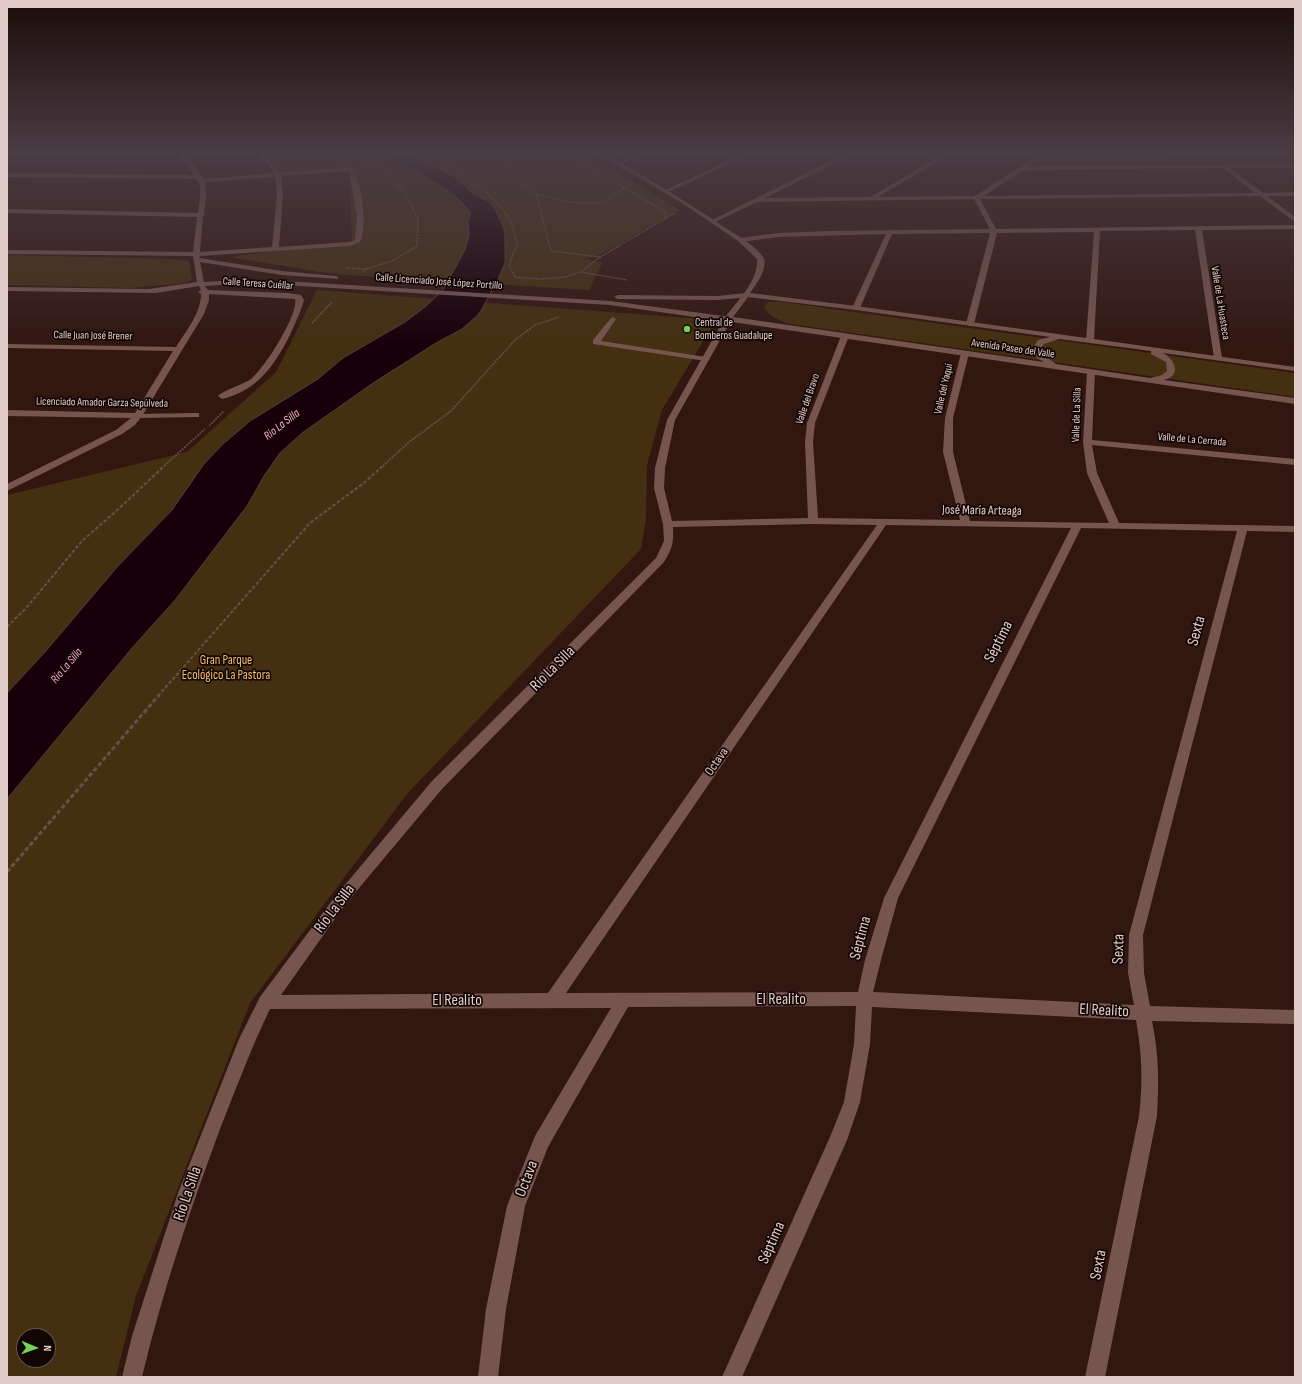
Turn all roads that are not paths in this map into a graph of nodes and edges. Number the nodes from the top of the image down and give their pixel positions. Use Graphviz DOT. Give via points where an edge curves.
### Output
graph roads {
  1 [pos="202,217"];
  2 [pos="278,217"];
  3 [pos="359,217"];
  4 [pos="706,217"];
  5 [pos="722,217"];
  6 [pos="986,217"];
  7 [pos="713,221"];
  8 [pos="1295,227"];
  9 [pos="1198,228"];
  10 [pos="1098,229"];
  11 [pos="994,231"];
  12 [pos="890,232"];
  13 [pos="740,240"];
  14 [pos="275,250"];
  15 [pos="7,252"];
  16 [pos="197,257"];
  17 [pos="341,278"];
  18 [pos="365,280"];
  19 [pos="203,288"];
  20 [pos="7,289"];
  21 [pos="746,295"];
  22 [pos="856,308"];
  23 [pos="728,319"];
  24 [pos="613,320"];
  25 [pos="970,324"];
  26 [pos="845,336"];
  27 [pos="1063,337"];
  28 [pos="1090,340"];
  29 [pos="7,346"];
  30 [pos="178,348"];
  31 [pos="1144,348"];
  32 [pos="965,353"];
  33 [pos="1218,358"];
  34 [pos="706,359"];
  35 [pos="1059,367"];
  36 [pos="1295,369"];
  37 [pos="1091,372"];
  38 [pos="1146,380"];
  39 [pos="222,396"];
  40 [pos="1295,401"];
  41 [pos="7,413"];
  42 [pos="196,415"];
  43 [pos="138,416"];
  44 [pos="1087,442"];
  45 [pos="1295,462"];
  46 [pos="7,488"];
  47 [pos="813,522"];
  48 [pos="883,523"];
  49 [pos="668,524"];
  50 [pos="966,524"];
  51 [pos="1077,526"];
  52 [pos="1115,526"];
  53 [pos="1243,529"];
  54 [pos="1295,529"];
  55 [pos="864,999"];
  56 [pos="552,1000"];
  57 [pos="623,1001"];
  58 [pos="266,1002"];
  59 [pos="1143,1013"];
  60 [pos="1295,1017"];
  61 [pos="132,1377"];
  62 [pos="488,1377"];
  63 [pos="732,1377"];
  64 [pos="1095,1377"];
  1 -- 16 [label="street"];
  2 -- 14 [label="street"];
  3 -- 14 [label="street" via="359,238 356,243"];
  4 -- 7 [label="street"];
  5 -- 7 [label="street"];
  6 -- 11 [label="street"];
  7 -- 13 [label="street"];
  8 -- 9 [label="street"];
  9 -- 10 [label="street"];
  9 -- 33 [label="street, Valle de La Huasteca"];
  10 -- 11 [label="street"];
  10 -- 28 [label="street"];
  11 -- 12 [label="street"];
  11 -- 25 [label="street"];
  12 -- 13 [label="street" via="778,235"];
  12 -- 22 [label="street"];
  13 -- 21 [label="street, Río La Silla" via="755,252 762,262"];
  14 -- 16 [label="street"];
  15 -- 16 [label="street"];
  16 -- 17 [label="street"];
  16 -- 19 [label="street"];
  18 -- 21 [label="street, Calle Licenciado José López Portillo" via="658,298 717,298"];
  19 -- 20 [label="street, Calle Licenciado José López Portillo" via="148,291"];
  19 -- 23 [label="street, Calle Licenciado José López Portillo" via="249,282 319,285 630,306"];
  19 -- 30 [label="street" via="205,300 200,314"];
  19 -- 39 [label="street, Calle Teresa Cuéllar" via="288,295 300,300 286,334 263,372 238,391"];
  21 -- 22 [label="street, Avenida Paseo del Valle"];
  21 -- 23 [label="street, Río La Silla"];
  22 -- 25 [label="street, Avenida Paseo del Valle"];
  23 -- 26 [label="street, Avenida Paseo del Valle"];
  23 -- 34 [label="street, Río La Silla"];
  24 -- 34 [label="lane" via="596,342"];
  25 -- 27 [label="street, Avenida Paseo del Valle"];
  26 -- 32 [label="street, Avenida Paseo del Valle"];
  26 -- 47 [label="street, Valle del Bravo" via="811,423 809,442"];
  27 -- 28 [label="street, Avenida Paseo del Valle"];
  27 -- 35 [label="street" via="1041,342 1037,348 1040,356"];
  28 -- 31 [label="street, Avenida Paseo del Valle"];
  29 -- 30 [label="street, Calle Juan José Brener"];
  30 -- 43 [label="street"];
  31 -- 33 [label="street, Avenida Paseo del Valle"];
  31 -- 38 [label="street" via="1168,359 1172,368 1172,372 1165,377"];
  32 -- 35 [label="street, Avenida Paseo del Valle"];
  32 -- 50 [label="street, Valle del Yaqui" via="948,418 948,452"];
  33 -- 36 [label="street, Avenida Paseo del Valle"];
  34 -- 49 [label="street, Río La Silla" via="671,420 665,443 659,488"];
  35 -- 37 [label="street, Avenida Paseo del Valle"];
  37 -- 38 [label="street, Avenida Paseo del Valle"];
  37 -- 44 [label="street, Valle de La Silla"];
  38 -- 40 [label="street, Avenida Paseo del Valle"];
  41 -- 43 [label="street, Licenciado Amador Garza Sepúlveda"];
  42 -- 43 [label="lane, Licenciado Amador Garza Sepúlveda"];
  43 -- 46 [label="street" via="119,432"];
  44 -- 45 [label="street, Valle de La Cerrada"];
  44 -- 52 [label="street, Valle de La Silla" via="1092,473"];
  47 -- 48 [label="street, José María Arteaga"];
  47 -- 49 [label="street, José María Arteaga"];
  48 -- 50 [label="street, José María Arteaga"];
  48 -- 56 [label="street, Octava"];
  49 -- 58 [label="street, Río La Silla" via="669,540 660,560 437,785 339,902"];
  50 -- 51 [label="street, José María Arteaga"];
  51 -- 52 [label="street, José María Arteaga"];
  51 -- 55 [label="street, Séptima" via="890,898"];
  52 -- 53 [label="street, José María Arteaga"];
  53 -- 54 [label="street, José María Arteaga"];
  53 -- 59 [label="street, Sexta" via="1136,935 1136,973"];
  55 -- 57 [label="street, El Realito"];
  55 -- 59 [label="street, El Realito"];
  55 -- 63 [label="street, Séptima" via="862,1044 852,1102 838,1140"];
  56 -- 57 [label="street, El Realito"];
  56 -- 58 [label="street, El Realito"];
  57 -- 62 [label="street, Octava" via="541,1142 516,1206 496,1309"];
  58 -- 61 [label="street, Río La Silla" via="247,1039 187,1193 142,1336"];
  59 -- 60 [label="street, El Realito"];
  59 -- 64 [label="street, Sexta" via="1152,1082 1148,1116"];
}
